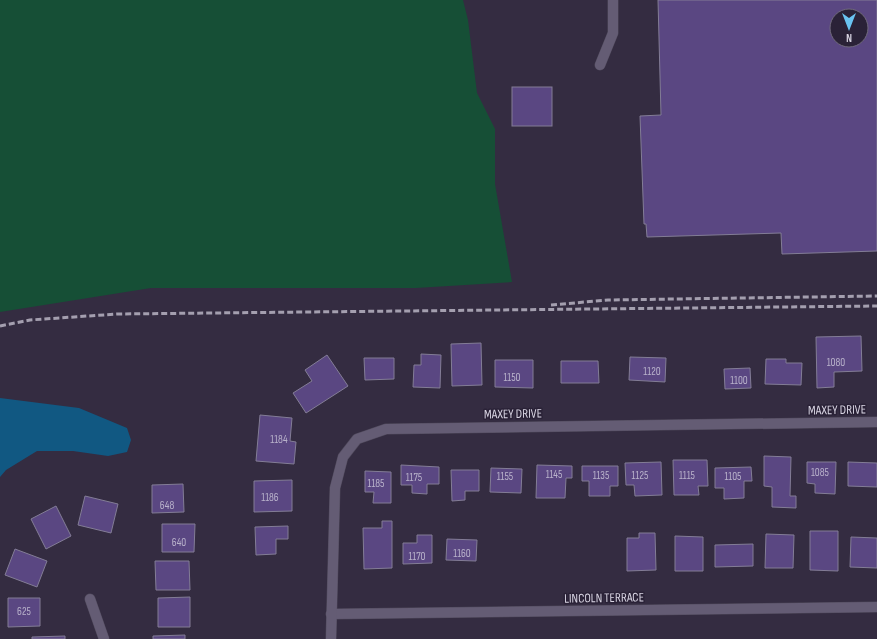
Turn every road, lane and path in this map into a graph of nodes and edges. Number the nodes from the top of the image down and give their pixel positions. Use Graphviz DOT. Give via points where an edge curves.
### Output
graph roads {
  1 [pos="613,0"];
  2 [pos="600,65"];
  3 [pos="877,422"];
  4 [pos="90,599"];
  5 [pos="877,607"];
  6 [pos="331,614"];
  7 [pos="104,639"];
  8 [pos="331,639"];
  1 -- 2 [label="street" via="613,33"];
  3 -- 6 [label="street, MAXEY DRIVE" via="386,429 358,439 343,457 335,488"];
  4 -- 7 [label="street"];
  5 -- 6 [label="street, LINCOLN TERRACE"];
  6 -- 8 [label="street, MAXEY DRIVE"];
}
